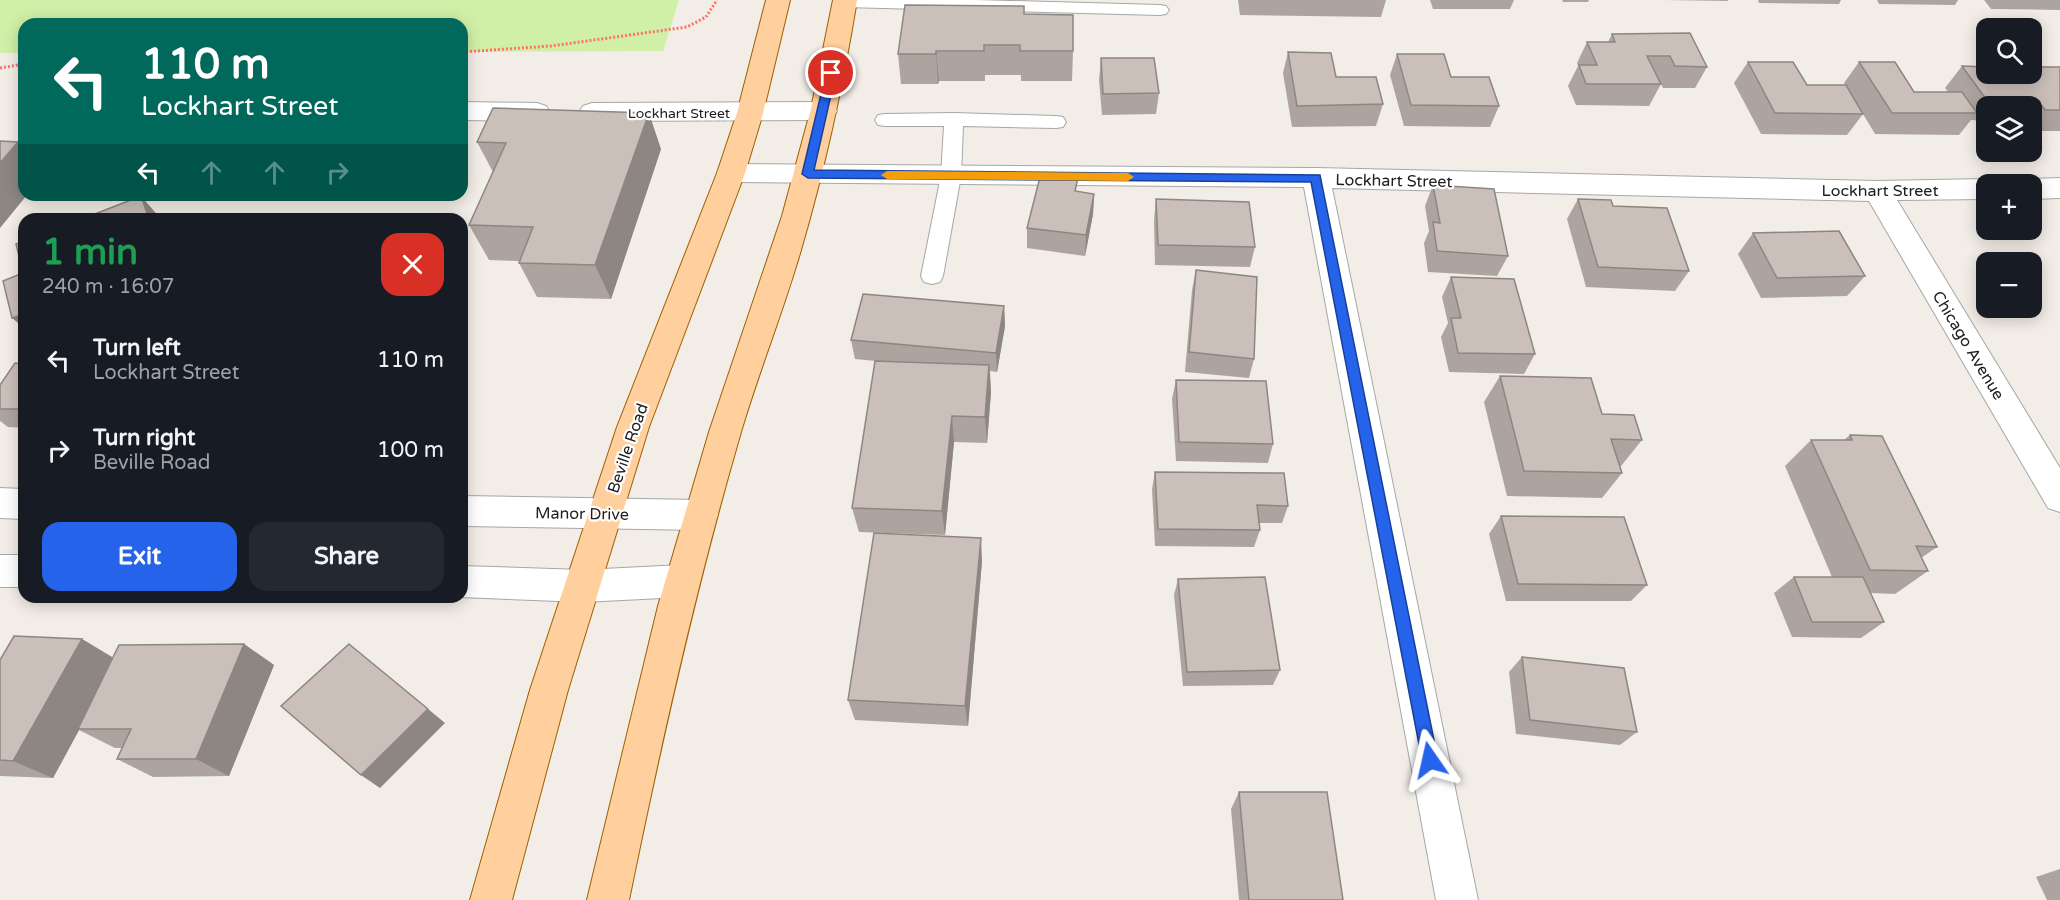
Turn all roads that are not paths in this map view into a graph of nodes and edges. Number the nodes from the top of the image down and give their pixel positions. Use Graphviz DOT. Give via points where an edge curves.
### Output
graph roads {
  1 [pos="778,0"];
  2 [pos="844,1"];
  3 [pos="1160,10"];
  4 [pos="468,111"];
  5 [pos="824,111"];
  6 [pos="750,113"];
  7 [pos="954,119"];
  8 [pos="885,120"];
  9 [pos="1056,122"];
  10 [pos="731,173"];
  11 [pos="808,174"];
  12 [pos="951,176"];
  13 [pos="1316,178"];
  14 [pos="2060,188"];
  15 [pos="1976,189"];
  16 [pos="2042,189"];
  17 [pos="1877,191"];
  18 [pos="932,276"];
  19 [pos="2060,498"];
  20 [pos="0,503"];
  21 [pos="18,504"];
  22 [pos="468,511"];
  23 [pos="606,513"];
  24 [pos="701,515"];
  25 [pos="0,571"];
  26 [pos="18,571"];
  27 [pos="682,581"];
  28 [pos="468,582"];
  29 [pos="583,586"];
  30 [pos="491,900"];
  31 [pos="608,900"];
  32 [pos="1457,900"];
  1 -- 6 [label="main road, Beville Road"];
  2 -- 3 [label="lane"];
  2 -- 5 [label="main road"];
  4 -- 6 [label="street, Lockhart Street"];
  5 -- 6 [label="street, Lockhart Street"];
  5 -- 11 [label="main road"];
  6 -- 10 [label="main road, Beville Road"];
  7 -- 8 [label="lane"];
  7 -- 9 [label="lane"];
  7 -- 12 [label="lane"];
  10 -- 11 [label="street, Lockhart Street"];
  10 -- 23 [label="main road, Beville Road" via="633,427"];
  11 -- 12 [label="street, Lockhart Street"];
  11 -- 24 [label="main road"];
  12 -- 13 [label="street, Lockhart Street"];
  12 -- 18 [label="lane"];
  13 -- 17 [label="street, Lockhart Street"];
  13 -- 32 [label="street"];
  14 -- 16 [label="street"];
  15 -- 17 [label="street, Lockhart Street"];
  17 -- 19 [label="street, Chicago Avenue"];
  20 -- 21 [label="street"];
  22 -- 23 [label="street, Manor Drive"];
  23 -- 24 [label="street, Manor Drive"];
  23 -- 29 [label="main road, Beville Road"];
  24 -- 27 [label="main road"];
  25 -- 26 [label="street"];
  27 -- 29 [label="street"];
  27 -- 31 [label="main road"];
  28 -- 29 [label="street"];
  29 -- 30 [label="main road, Beville Road" via="549,690"];
}
